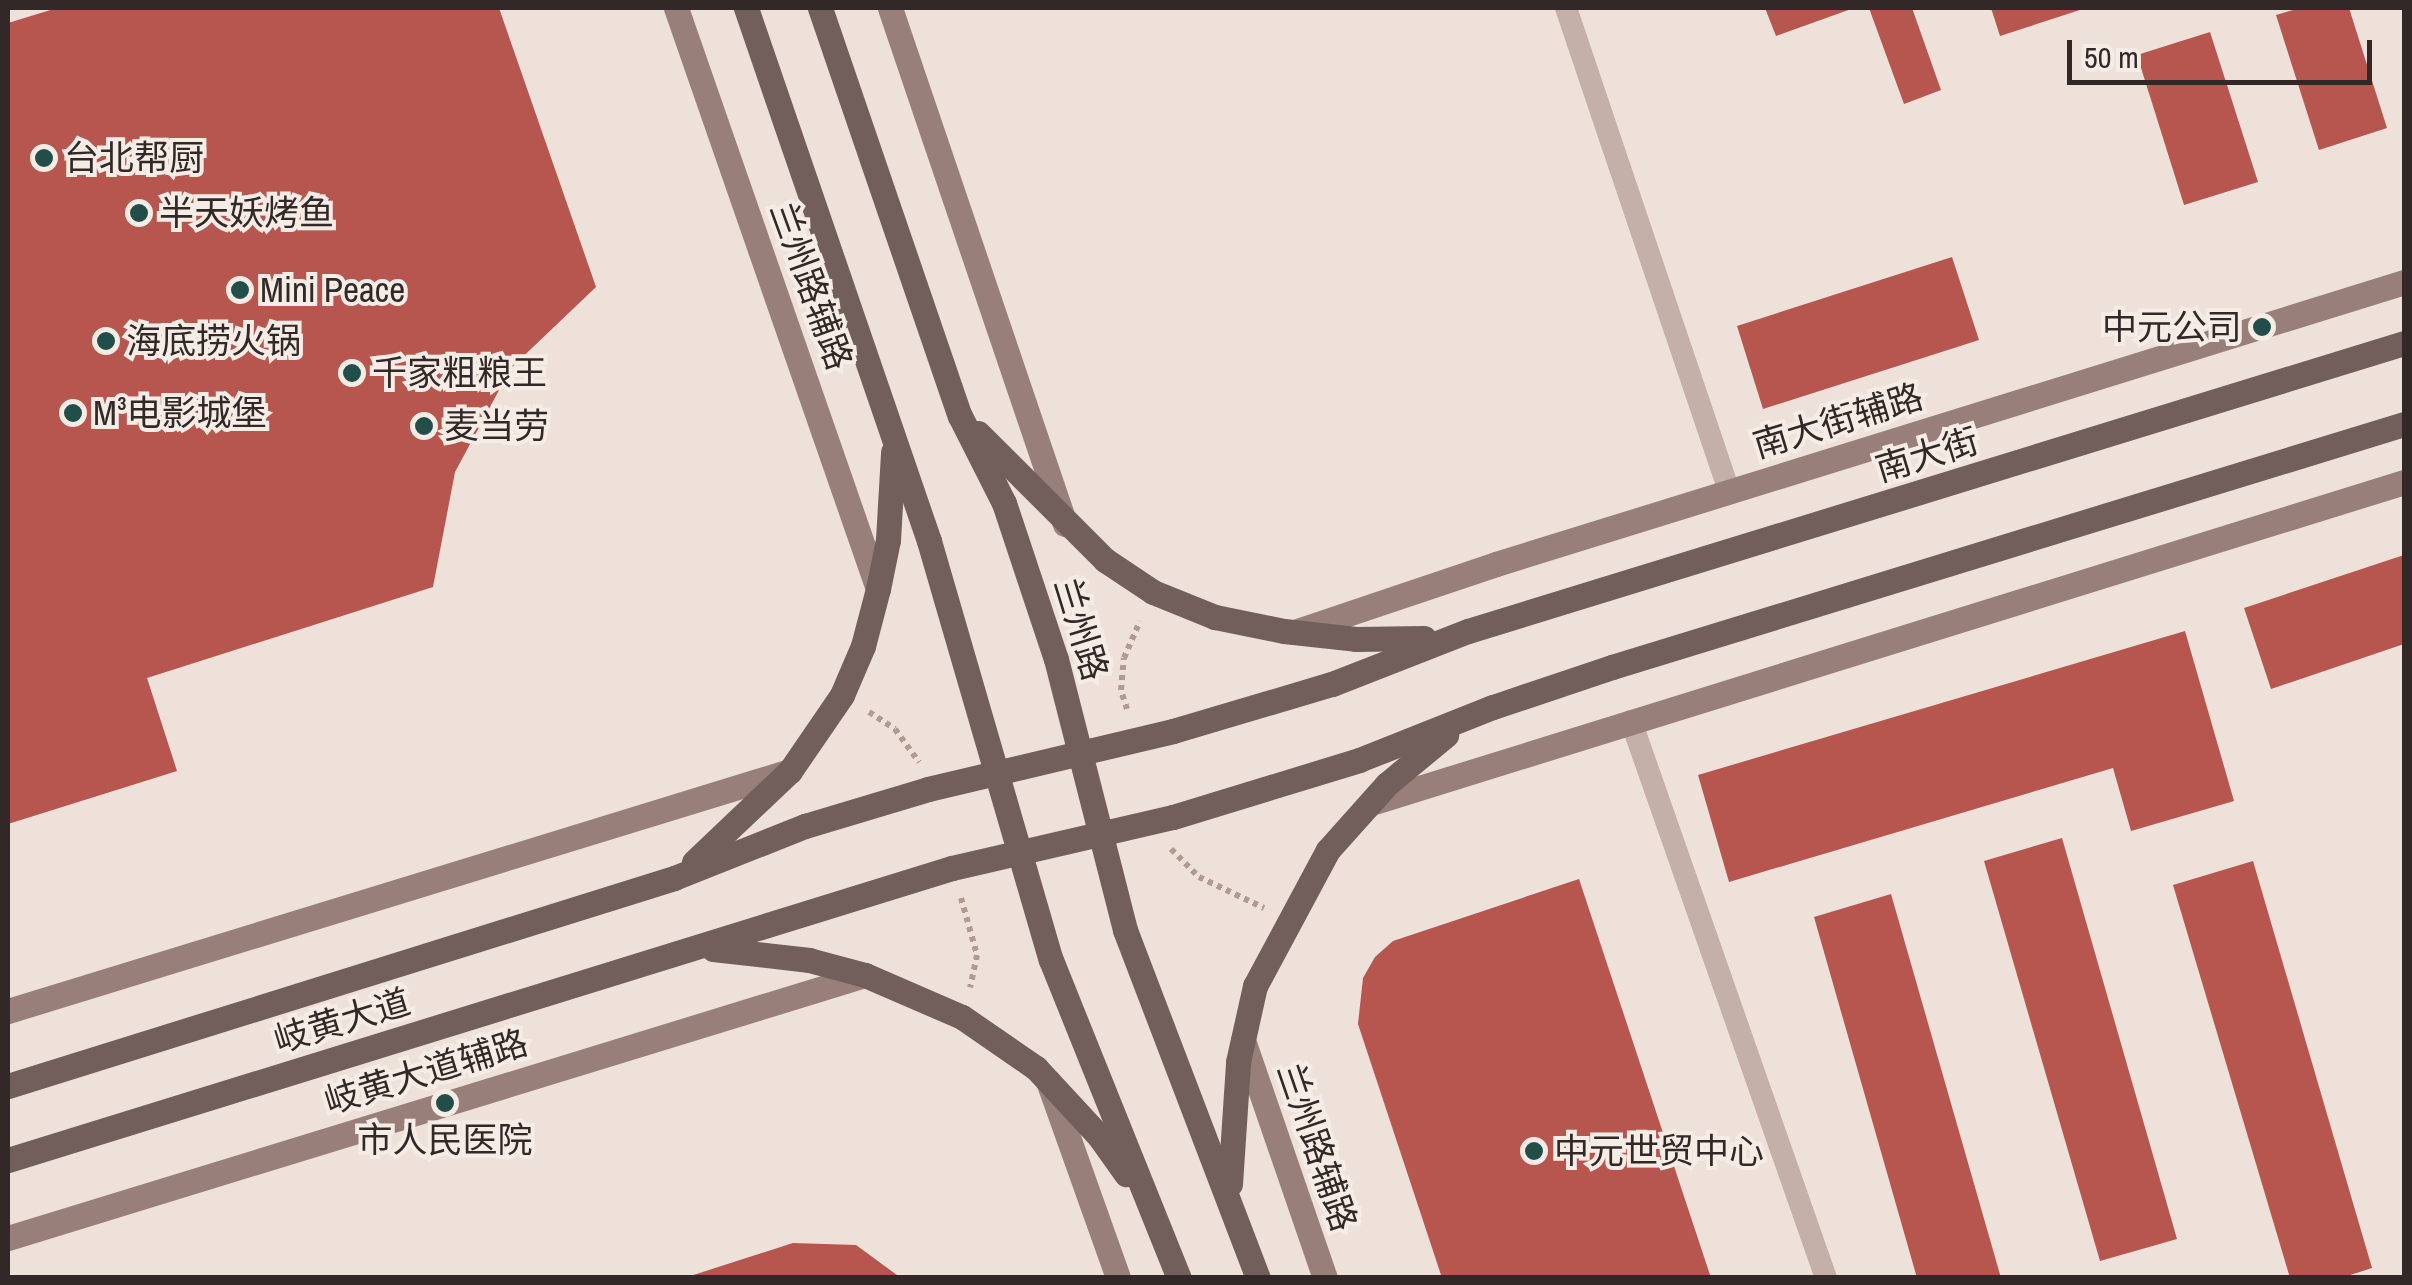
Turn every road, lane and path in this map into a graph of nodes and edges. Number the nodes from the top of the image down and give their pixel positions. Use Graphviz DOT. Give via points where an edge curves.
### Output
graph roads {
  1 [pos="676,8"];
  2 [pos="746,8"];
  3 [pos="820,8"];
  4 [pos="890,8"];
  5 [pos="1566,8"];
  6 [pos="2404,282"];
  7 [pos="2404,342"];
  8 [pos="960,416"];
  9 [pos="2404,424"];
  10 [pos="894,434"];
  11 [pos="2404,482"];
  12 [pos="1728,491"];
  13 [pos="1065,524"];
  14 [pos="878,589"];
  15 [pos="1153,592"];
  16 [pos="1468,631"];
  17 [pos="1294,632"];
  18 [pos="1494,706"];
  19 [pos="1631,721"];
  20 [pos="1136,740"];
  21 [pos="1080,753"];
  22 [pos="790,771"];
  23 [pos="998,772"];
  24 [pos="1371,803"];
  25 [pos="1161,820"];
  26 [pos="1101,834"];
  27 [pos="1021,852"];
  28 [pos="674,878"];
  29 [pos="1288,919"];
  30 [pos="698,948"];
  31 [pos="865,975"];
  32 [pos="8,1011"];
  33 [pos="1243,1040"];
  34 [pos="1048,1081"];
  35 [pos="8,1086"];
  36 [pos="8,1160"];
  37 [pos="1230,1196"];
  38 [pos="1157,1218"];
  39 [pos="8,1238"];
  40 [pos="1118,1278"];
  41 [pos="1179,1278"];
  42 [pos="1258,1278"];
  43 [pos="1325,1278"];
  44 [pos="1826,1278"];
  1 -- 14 [label="street, 兰州路辅路"];
  2 -- 10 [label="main road"];
  3 -- 8 [label="main road, 兰州路"];
  4 -- 13 [label="street"];
  5 -- 12 [label="lane"];
  6 -- 12 [label="street, 南大街辅路"];
  7 -- 16 [label="main road, 南大街"];
  8 -- 13 [label="main road"];
  8 -- 21 [label="main road, 兰州路" via="1004,503"];
  9 -- 18 [label="main road"];
  10 -- 14 [label="main road"];
  10 -- 23 [label="main road"];
  11 -- 19 [label="street"];
  12 -- 17 [label="street, 南大街辅路"];
  13 -- 15 [label="main road"];
  14 -- 22 [label="main road" via="842,696"];
  15 -- 17 [label="main road" via="1215,617"];
  15 -- 20 [label="path" via="1124,658 1121,690"];
  16 -- 17 [label="main road" via="1407,640"];
  16 -- 20 [label="main road, 岐黄大道" via="1332,684"];
  18 -- 24 [label="main road" via="1432,744"];
  18 -- 25 [label="main road, 岐黄大道" via="1359,760"];
  19 -- 24 [label="street"];
  19 -- 44 [label="lane"];
  20 -- 21 [label="main road, 岐黄大道"];
  21 -- 23 [label="main road, 岐黄大道"];
  21 -- 26 [label="main road, 兰州路"];
  22 -- 28 [label="main road"];
  22 -- 32 [label="street"];
  23 -- 27 [label="main road"];
  23 -- 28 [label="main road, 岐黄大道" via="805,826"];
  24 -- 29 [label="main road" via="1328,850"];
  25 -- 26 [label="main road, 岐黄大道"];
  25 -- 29 [label="path" via="1172,854 1200,877"];
  26 -- 27 [label="main road, 岐黄大道"];
  26 -- 37 [label="main road, 兰州路" via="1137,964"];
  27 -- 30 [label="main road, 岐黄大道"];
  27 -- 38 [label="main road" via="1051,960"];
  28 -- 35 [label="main road, 岐黄大道"];
  29 -- 33 [label="main road" via="1255,986"];
  30 -- 31 [label="main road" via="809,960"];
  30 -- 36 [label="main road, 岐黄大道"];
  31 -- 34 [label="main road" via="962,1017"];
  31 -- 39 [label="street, 岐黄大道辅路"];
  33 -- 37 [label="main road" via="1230,1128"];
  33 -- 43 [label="street, 兰州路辅路"];
  34 -- 38 [label="main road" via="1099,1136"];
  34 -- 40 [label="street"];
  37 -- 42 [label="main road, 兰州路"];
  38 -- 41 [label="main road"];
}
